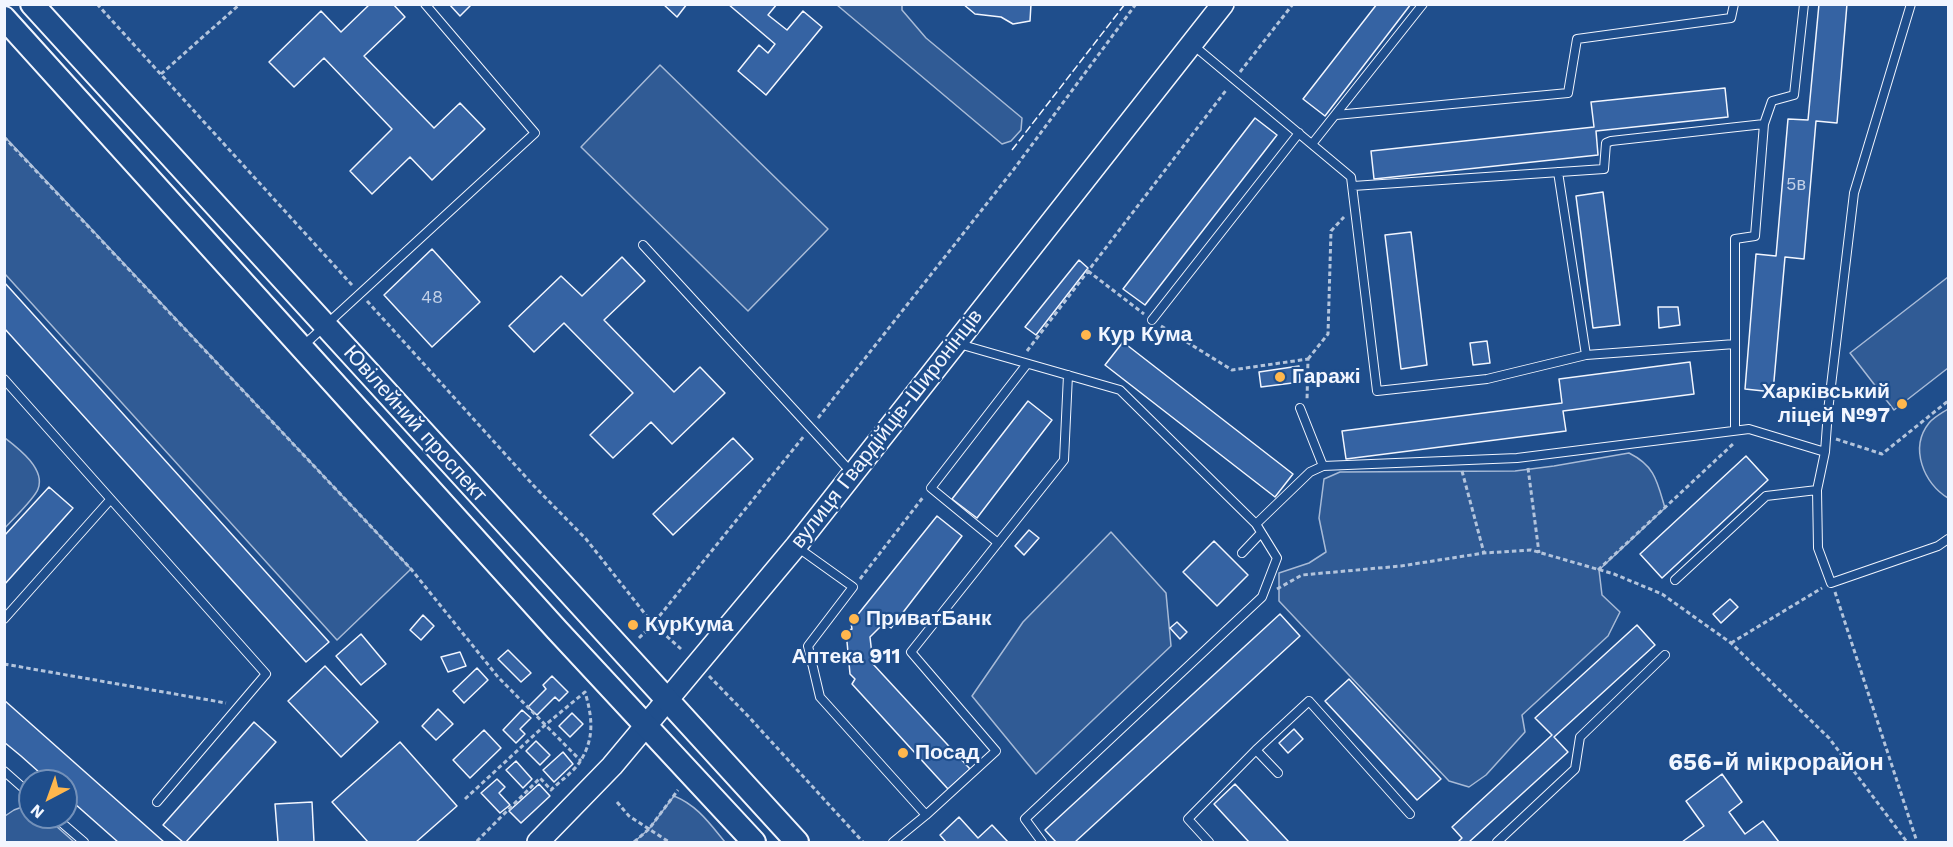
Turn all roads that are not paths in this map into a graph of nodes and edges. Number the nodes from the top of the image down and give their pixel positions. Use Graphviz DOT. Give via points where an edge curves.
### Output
graph roads {
  1 [pos="32,4"];
  2 [pos="425,4"];
  3 [pos="1222,4"];
  4 [pos="1423,4"];
  5 [pos="1734,4"];
  6 [pos="1804,4"];
  7 [pos="1911,4"];
  8 [pos="4,18"];
  9 [pos="1192,44"];
  10 [pos="1336,115"];
  11 [pos="1764,124"];
  12 [pos="1299,133"];
  13 [pos="1312,144"];
  14 [pos="1558,172"];
  15 [pos="1353,186"];
  16 [pos="643,245"];
  17 [pos="1152,320"];
  18 [pos="325,325"];
  19 [pos="954,343"];
  20 [pos="1736,344"];
  21 [pos="302,347"];
  22 [pos="1586,355"];
  23 [pos="1023,363"];
  24 [pos="1068,375"];
  25 [pos="4,379"];
  26 [pos="1300,408"];
  27 [pos="1736,430"];
  28 [pos="1825,452"];
  29 [pos="1323,466"];
  30 [pos="851,473"];
  31 [pos="1816,490"];
  32 [pos="110,500"];
  33 [pos="1256,524"];
  34 [pos="1261,533"];
  35 [pos="1948,539"];
  36 [pos="998,543"];
  37 [pos="796,546"];
  38 [pos="1242,554"];
  39 [pos="1675,580"];
  40 [pos="4,619"];
  41 [pos="1665,656"];
  42 [pos="666,699"];
  43 [pos="646,726"];
  44 [pos="1256,750"];
  45 [pos="4,771"];
  46 [pos="1278,773"];
  47 [pos="18,783"];
  48 [pos="157,802"];
  49 [pos="1410,814"];
  50 [pos="926,815"];
  51 [pos="68,829"];
  52 [pos="84,843"];
  53 [pos="538,843"];
  54 [pos="754,843"];
  55 [pos="797,843"];
  56 [pos="893,843"];
  57 [pos="1042,843"];
  58 [pos="1209,843"];
  59 [pos="1497,843"];
  1 -- 18 [label="main road, Ювілейний проспект"];
  2 -- 18 [label="lane" via="535,133"];
  3 -- 9 [label="main road, вулиця Гвардійців-Широнінців"];
  4 -- 10 [label="lane"];
  5 -- 10 [label="lane" via="1731,18 1577,39 1568,93"];
  6 -- 11 [label="lane" via="1794,95 1772,101"];
  7 -- 28 [label="lane" via="1854,194"];
  8 -- 21 [label="main road, Ювілейний проспект"];
  9 -- 12 [label="lane"];
  9 -- 19 [label="main road, вулиця Гвардійців-Широнінців"];
  10 -- 13 [label="lane"];
  11 -- 14 [label="lane" via="1611,141 1606,143 1604,169"];
  11 -- 20 [label="lane" via="1755,236 1735,239"];
  12 -- 13 [label="lane"];
  12 -- 17 [label="lane"];
  13 -- 15 [label="lane" via="1352,177"];
  14 -- 15 [label="lane"];
  14 -- 22 [label="lane"];
  15 -- 22 [label="lane" via="1377,392 1487,380"];
  16 -- 30 [label="lane"];
  18 -- 21 [label="lane"];
  18 -- 42 [label="main road, Ювілейний проспект"];
  19 -- 23 [label="lane"];
  19 -- 30 [label="main road, вулиця Гвардійців-Широнінців"];
  20 -- 22 [label="lane"];
  20 -- 27 [label="lane"];
  21 -- 43 [label="main road, Ювілейний проспект"];
  23 -- 24 [label="lane"];
  23 -- 36 [label="lane" via="931,488"];
  24 -- 33 [label="lane" via="1120,390"];
  24 -- 36 [label="lane" via="1064,460"];
  25 -- 32 [label="lane"];
  26 -- 29 [label="lane"];
  27 -- 28 [label="lane" via="1749,429"];
  27 -- 29 [label="lane" via="1527,457"];
  28 -- 31 [label="lane"];
  29 -- 33 [label="lane" via="1310,472"];
  30 -- 37 [label="main road, вулиця Гвардійців-Широнінців"];
  31 -- 35 [label="lane" via="1818,548 1832,583"];
  31 -- 39 [label="lane" via="1766,496"];
  32 -- 40 [label="lane"];
  32 -- 48 [label="lane" via="266,674"];
  33 -- 34 [label="lane"];
  34 -- 38 [label="lane"];
  34 -- 57 [label="lane" via="1276,558 1262,597 1025,819"];
  36 -- 50 [label="lane" via="911,652 996,751"];
  37 -- 42 [label="main road, вулиця Гвардійців-Широнінців"];
  37 -- 50 [label="lane" via="853,587 808,646 820,697"];
  41 -- 59 [label="lane" via="1580,737 1575,769"];
  42 -- 43 [label="main road, вулиця Гвардійців-Широнінців"];
  42 -- 55 [label="main road, Ювілейний проспект"];
  43 -- 53 [label="main road, вулиця Гвардійців-Широнінців"];
  43 -- 54 [label="main road, Ювілейний проспект"];
  44 -- 46 [label="lane"];
  44 -- 49 [label="lane" via="1309,701"];
  44 -- 58 [label="lane" via="1188,819"];
  45 -- 47 [label="lane"];
  50 -- 56 [label="lane"];
  51 -- 52 [label="lane"];
}
